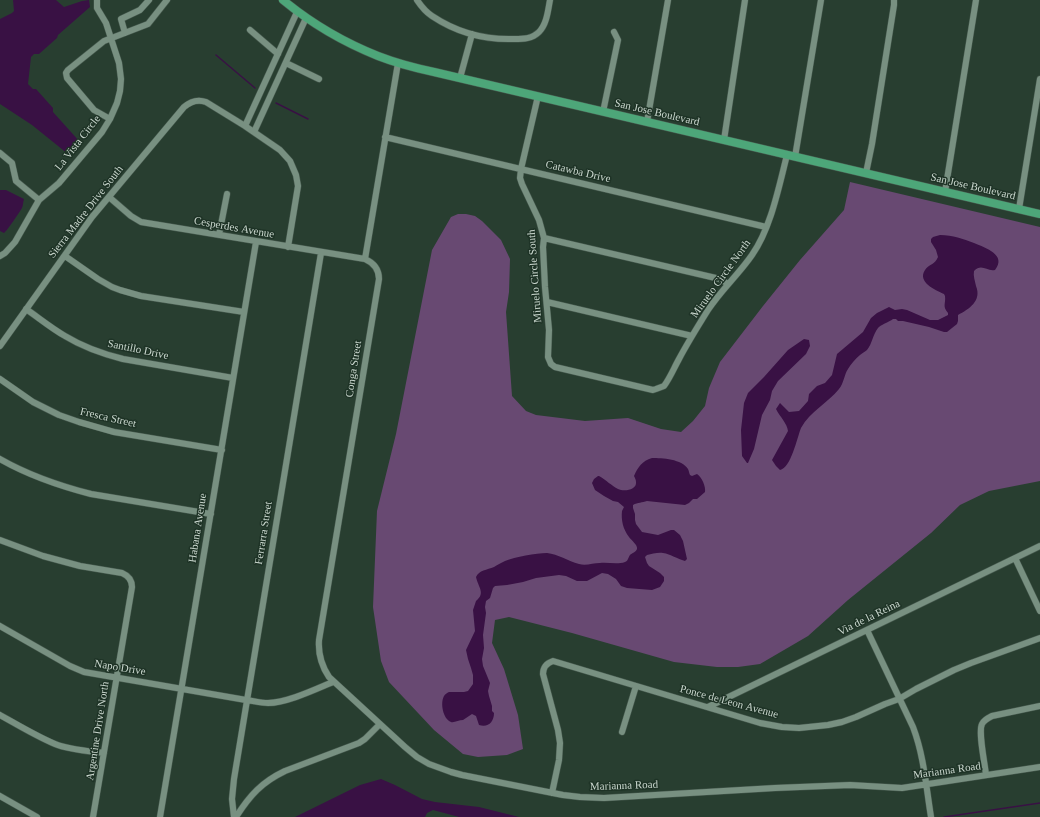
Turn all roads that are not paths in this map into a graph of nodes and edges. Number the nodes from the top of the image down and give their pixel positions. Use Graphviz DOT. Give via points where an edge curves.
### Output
graph roads {
  1 [pos="97,0"];
  2 [pos="149,0"];
  3 [pos="167,0"];
  4 [pos="283,0"];
  5 [pos="417,0"];
  6 [pos="550,0"];
  7 [pos="668,0"];
  8 [pos="745,0"];
  9 [pos="821,0"];
  10 [pos="894,0"];
  11 [pos="976,0"];
  12 [pos="298,12"];
  13 [pos="306,18"];
  14 [pos="250,30"];
  15 [pos="614,32"];
  16 [pos="125,33"];
  17 [pos="472,34"];
  18 [pos="111,38"];
  19 [pos="278,54"];
  20 [pos="286,63"];
  21 [pos="398,63"];
  22 [pos="460,78"];
  23 [pos="319,79"];
  24 [pos="1040,80"];
  25 [pos="538,96"];
  26 [pos="603,112"];
  27 [pos="110,119"];
  28 [pos="647,122"];
  29 [pos="244,126"];
  30 [pos="254,132"];
  31 [pos="385,137"];
  32 [pos="724,140"];
  33 [pos="0,153"];
  34 [pos="791,156"];
  35 [pos="3,158"];
  36 [pos="521,169"];
  37 [pos="866,173"];
  38 [pos="946,192"];
  39 [pos="227,194"];
  40 [pos="109,197"];
  41 [pos="39,200"];
  42 [pos="1019,209"];
  43 [pos="1040,214"];
  44 [pos="766,227"];
  45 [pos="219,235"];
  46 [pos="544,238"];
  47 [pos="256,242"];
  48 [pos="288,247"];
  49 [pos="321,253"];
  50 [pos="0,256"];
  51 [pos="65,256"];
  52 [pos="365,259"];
  53 [pos="728,284"];
  54 [pos="547,302"];
  55 [pos="26,309"];
  56 [pos="244,312"];
  57 [pos="692,336"];
  58 [pos="0,346"];
  59 [pos="233,378"];
  60 [pos="0,380"];
  61 [pos="664,386"];
  62 [pos="222,450"];
  63 [pos="0,459"];
  64 [pos="211,514"];
  65 [pos="0,540"];
  66 [pos="1040,546"];
  67 [pos="1015,558"];
  68 [pos="1040,611"];
  69 [pos="0,626"];
  70 [pos="866,630"];
  71 [pos="1040,638"];
  72 [pos="116,678"];
  73 [pos="334,682"];
  74 [pos="636,686"];
  75 [pos="182,689"];
  76 [pos="899,699"];
  77 [pos="246,700"];
  78 [pos="1040,706"];
  79 [pos="708,707"];
  80 [pos="0,715"];
  81 [pos="380,724"];
  82 [pos="622,732"];
  83 [pos="104,754"];
  84 [pos="1040,767"];
  85 [pos="986,775"];
  86 [pos="926,784"];
  87 [pos="552,793"];
  88 [pos="0,796"];
  89 [pos="37,817"];
  90 [pos="93,817"];
  91 [pos="160,817"];
  92 [pos="235,817"];
  93 [pos="931,817"];
  1 -- 18 [label="street, La Vista Circle" via="97,8"];
  2 -- 16 [label="street" via="140,10 121,18"];
  3 -- 16 [label="street" via="148,24"];
  4 -- 12 [label="main road, San Jose Boulevard"];
  5 -- 17 [label="street" via="430,15"];
  6 -- 17 [label="street" via="545,24 537,34 528,38 491,38"];
  7 -- 28 [label="street"];
  8 -- 32 [label="street"];
  9 -- 34 [label="street, Miruelo Circle North"];
  10 -- 37 [label="street"];
  11 -- 38 [label="street"];
  12 -- 13 [label="main road, San Jose Boulevard"];
  12 -- 19 [label="street"];
  13 -- 20 [label="street"];
  13 -- 21 [label="main road, San Jose Boulevard" via="353,46"];
  14 -- 19 [label="street"];
  15 -- 26 [label="street" via="618,40"];
  16 -- 18 [label="street"];
  17 -- 22 [label="street"];
  18 -- 27 [label="street, La Vista Circle" via="120,70 120,91"];
  18 -- 27 [label="street" via="100,43 66,73 67,78 94,110"];
  19 -- 29 [label="street"];
  20 -- 23 [label="street"];
  20 -- 30 [label="street"];
  21 -- 22 [label="main road, San Jose Boulevard"];
  21 -- 31 [label="street"];
  22 -- 25 [label="main road, San Jose Boulevard"];
  24 -- 42 [label="street"];
  25 -- 26 [label="main road, San Jose Boulevard"];
  25 -- 36 [label="street, Miruelo Circle South"];
  26 -- 28 [label="main road, San Jose Boulevard"];
  27 -- 41 [label="street, La Vista Circle" via="60,183"];
  28 -- 32 [label="main road, San Jose Boulevard"];
  29 -- 30 [label="street"];
  29 -- 40 [label="street, Sierra Madre Drive South" via="206,102 198,100 188,103"];
  30 -- 48 [label="street" via="284,154 296,175 298,193"];
  31 -- 36 [label="street, Catawba Drive"];
  31 -- 52 [label="street"];
  32 -- 34 [label="main road, San Jose Boulevard"];
  33 -- 35 [label="street"];
  34 -- 37 [label="main road, San Jose Boulevard"];
  34 -- 44 [label="street, Miruelo Circle North"];
  35 -- 41 [label="street" via="12,163 16,181"];
  36 -- 44 [label="street, Catawba Drive"];
  36 -- 46 [label="street, Miruelo Circle South" via="520,178 540,220"];
  37 -- 38 [label="main road, San Jose Boulevard"];
  38 -- 42 [label="main road, San Jose Boulevard"];
  39 -- 45 [label="street"];
  40 -- 45 [label="street, Cesperdes Avenue" via="141,222"];
  40 -- 51 [label="street, Sierra Madre Drive South"];
  41 -- 50 [label="street, La Vista Circle" via="15,242"];
  42 -- 43 [label="main road, San Jose Boulevard"];
  44 -- 53 [label="street, Miruelo Circle North" via="753,254"];
  45 -- 47 [label="street, Cesperdes Avenue"];
  46 -- 53 [label="street" via="720,279"];
  46 -- 54 [label="street, Miruelo Circle South"];
  47 -- 48 [label="street, Cesperdes Avenue"];
  47 -- 56 [label="street, Habana Avenue"];
  48 -- 49 [label="street, Cesperdes Avenue"];
  49 -- 52 [label="street, Cesperdes Avenue"];
  49 -- 77 [label="street, Ferrarra Street"];
  51 -- 55 [label="street, Sierra Madre Drive South"];
  51 -- 56 [label="street" via="98,279 120,290 141,296"];
  52 -- 73 [label="street, Conga Street" via="374,265 379,279 319,640 322,666"];
  53 -- 57 [label="street, Miruelo Circle North"];
  54 -- 57 [label="street"];
  54 -- 61 [label="street, Miruelo Circle South" via="548,357 555,367 653,390"];
  55 -- 58 [label="street, Sierra Madre Drive South"];
  55 -- 59 [label="street, Santillo Drive" via="69,338 108,356"];
  56 -- 59 [label="street, Habana Avenue"];
  57 -- 61 [label="street, Miruelo Circle North"];
  59 -- 62 [label="street, Habana Avenue"];
  60 -- 62 [label="street, Fresca Street" via="33,402 79,422 114,432"];
  62 -- 64 [label="street, Habana Avenue"];
  63 -- 64 [label="street" via="32,475 78,491"];
  64 -- 75 [label="street, Habana Avenue"];
  65 -- 72 [label="street, Argentine Drive North" via="43,556 122,573 129,577 132,587"];
  66 -- 67 [label="street, Via de la Reina"];
  67 -- 68 [label="street"];
  67 -- 70 [label="street, Via de la Reina"];
  69 -- 72 [label="street, Napo Drive" via="76,669"];
  70 -- 76 [label="street"];
  70 -- 79 [label="street, Via de la Reina"];
  71 -- 76 [label="street, Ponce de Leon Avenue" via="960,667"];
  72 -- 75 [label="street, Napo Drive"];
  72 -- 83 [label="street, Argentine Drive North"];
  73 -- 77 [label="street" via="286,700 267,703"];
  73 -- 81 [label="street, Marianna Road"];
  74 -- 79 [label="street, Ponce de Leon Avenue"];
  74 -- 82 [label="street"];
  74 -- 87 [label="street, Ponce de Leon Avenue" via="553,662 546,665 543,674 560,743"];
  75 -- 77 [label="street, Napo Drive"];
  75 -- 91 [label="street, Habana Avenue"];
  76 -- 79 [label="street, Ponce de Leon Avenue" via="842,722 799,728 770,725"];
  76 -- 86 [label="street" via="917,739"];
  77 -- 92 [label="street, Ferrarra Street" via="232,799"];
  78 -- 85 [label="street" via="992,716 982,724 980,733"];
  80 -- 83 [label="street" via="56,744"];
  81 -- 87 [label="street, Marianna Road" via="404,747 437,768"];
  81 -- 92 [label="street" via="359,743 270,779 256,790"];
  83 -- 90 [label="street, Argentine Drive North"];
  84 -- 85 [label="street, Marianna Road"];
  85 -- 86 [label="street, Marianna Road"];
  86 -- 87 [label="street, Marianna Road" via="902,788 850,785 604,798"];
  86 -- 93 [label="street"];
  88 -- 89 [label="street"];
}
